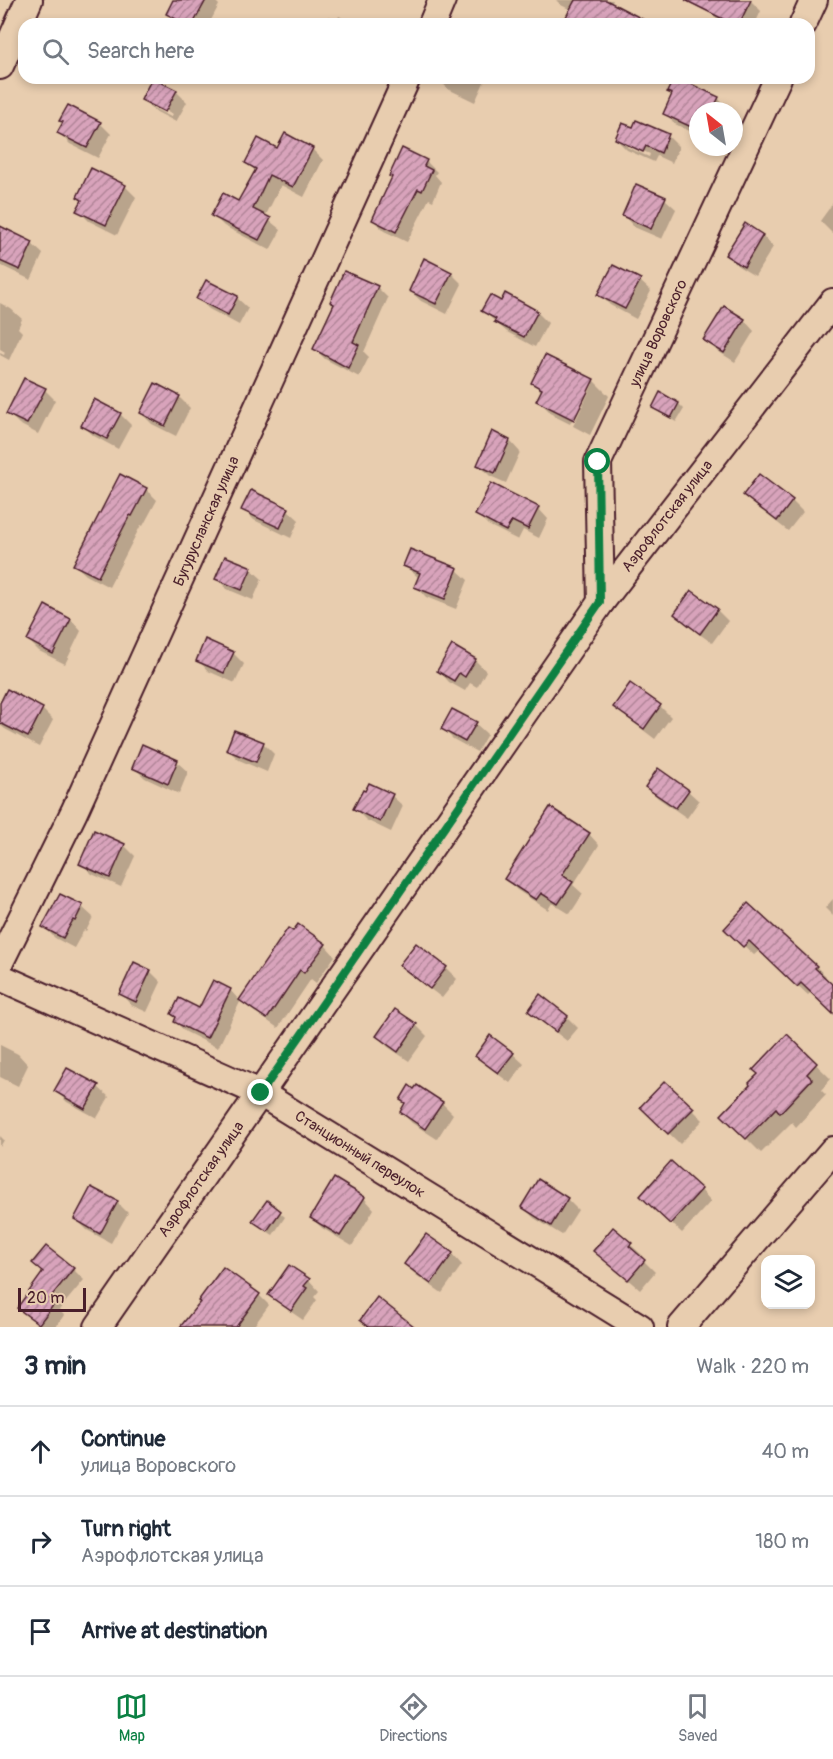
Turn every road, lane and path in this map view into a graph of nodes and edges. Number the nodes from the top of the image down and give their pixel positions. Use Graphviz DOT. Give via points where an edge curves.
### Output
graph roads {
  1 [pos="29,0"];
  2 [pos="442,0"];
  3 [pos="814,0"];
  4 [pos="21,18"];
  5 [pos="434,18"];
  6 [pos="806,18"];
  7 [pos="18,25"];
  8 [pos="0,66"];
  9 [pos="404,84"];
  10 [pos="775,84"];
  11 [pos="833,302"];
  12 [pos="600,602"];
  13 [pos="0,962"];
  14 [pos="0,977"];
  15 [pos="261,1093"];
  16 [pos="833,1150"];
  17 [pos="98,1327"];
  18 [pos="640,1327"];
  19 [pos="681,1327"];
  1 -- 4 [label="street"];
  2 -- 5 [label="street"];
  3 -- 6 [label="street"];
  7 -- 8 [label="street"];
  9 -- 13 [label="street, Бугурусланская улица" via="74,812"];
  10 -- 12 [label="street, улица Воровского" via="598,462"];
  11 -- 12 [label="street, Аэрофлотская улица"];
  12 -- 15 [label="street, Аэрофлотская улица"];
  14 -- 15 [label="street, Станционный переулок"];
  15 -- 17 [label="street, Аэрофлотская улица"];
  15 -- 18 [label="street, Станционный переулок"];
  16 -- 19 [label="street"];
}
